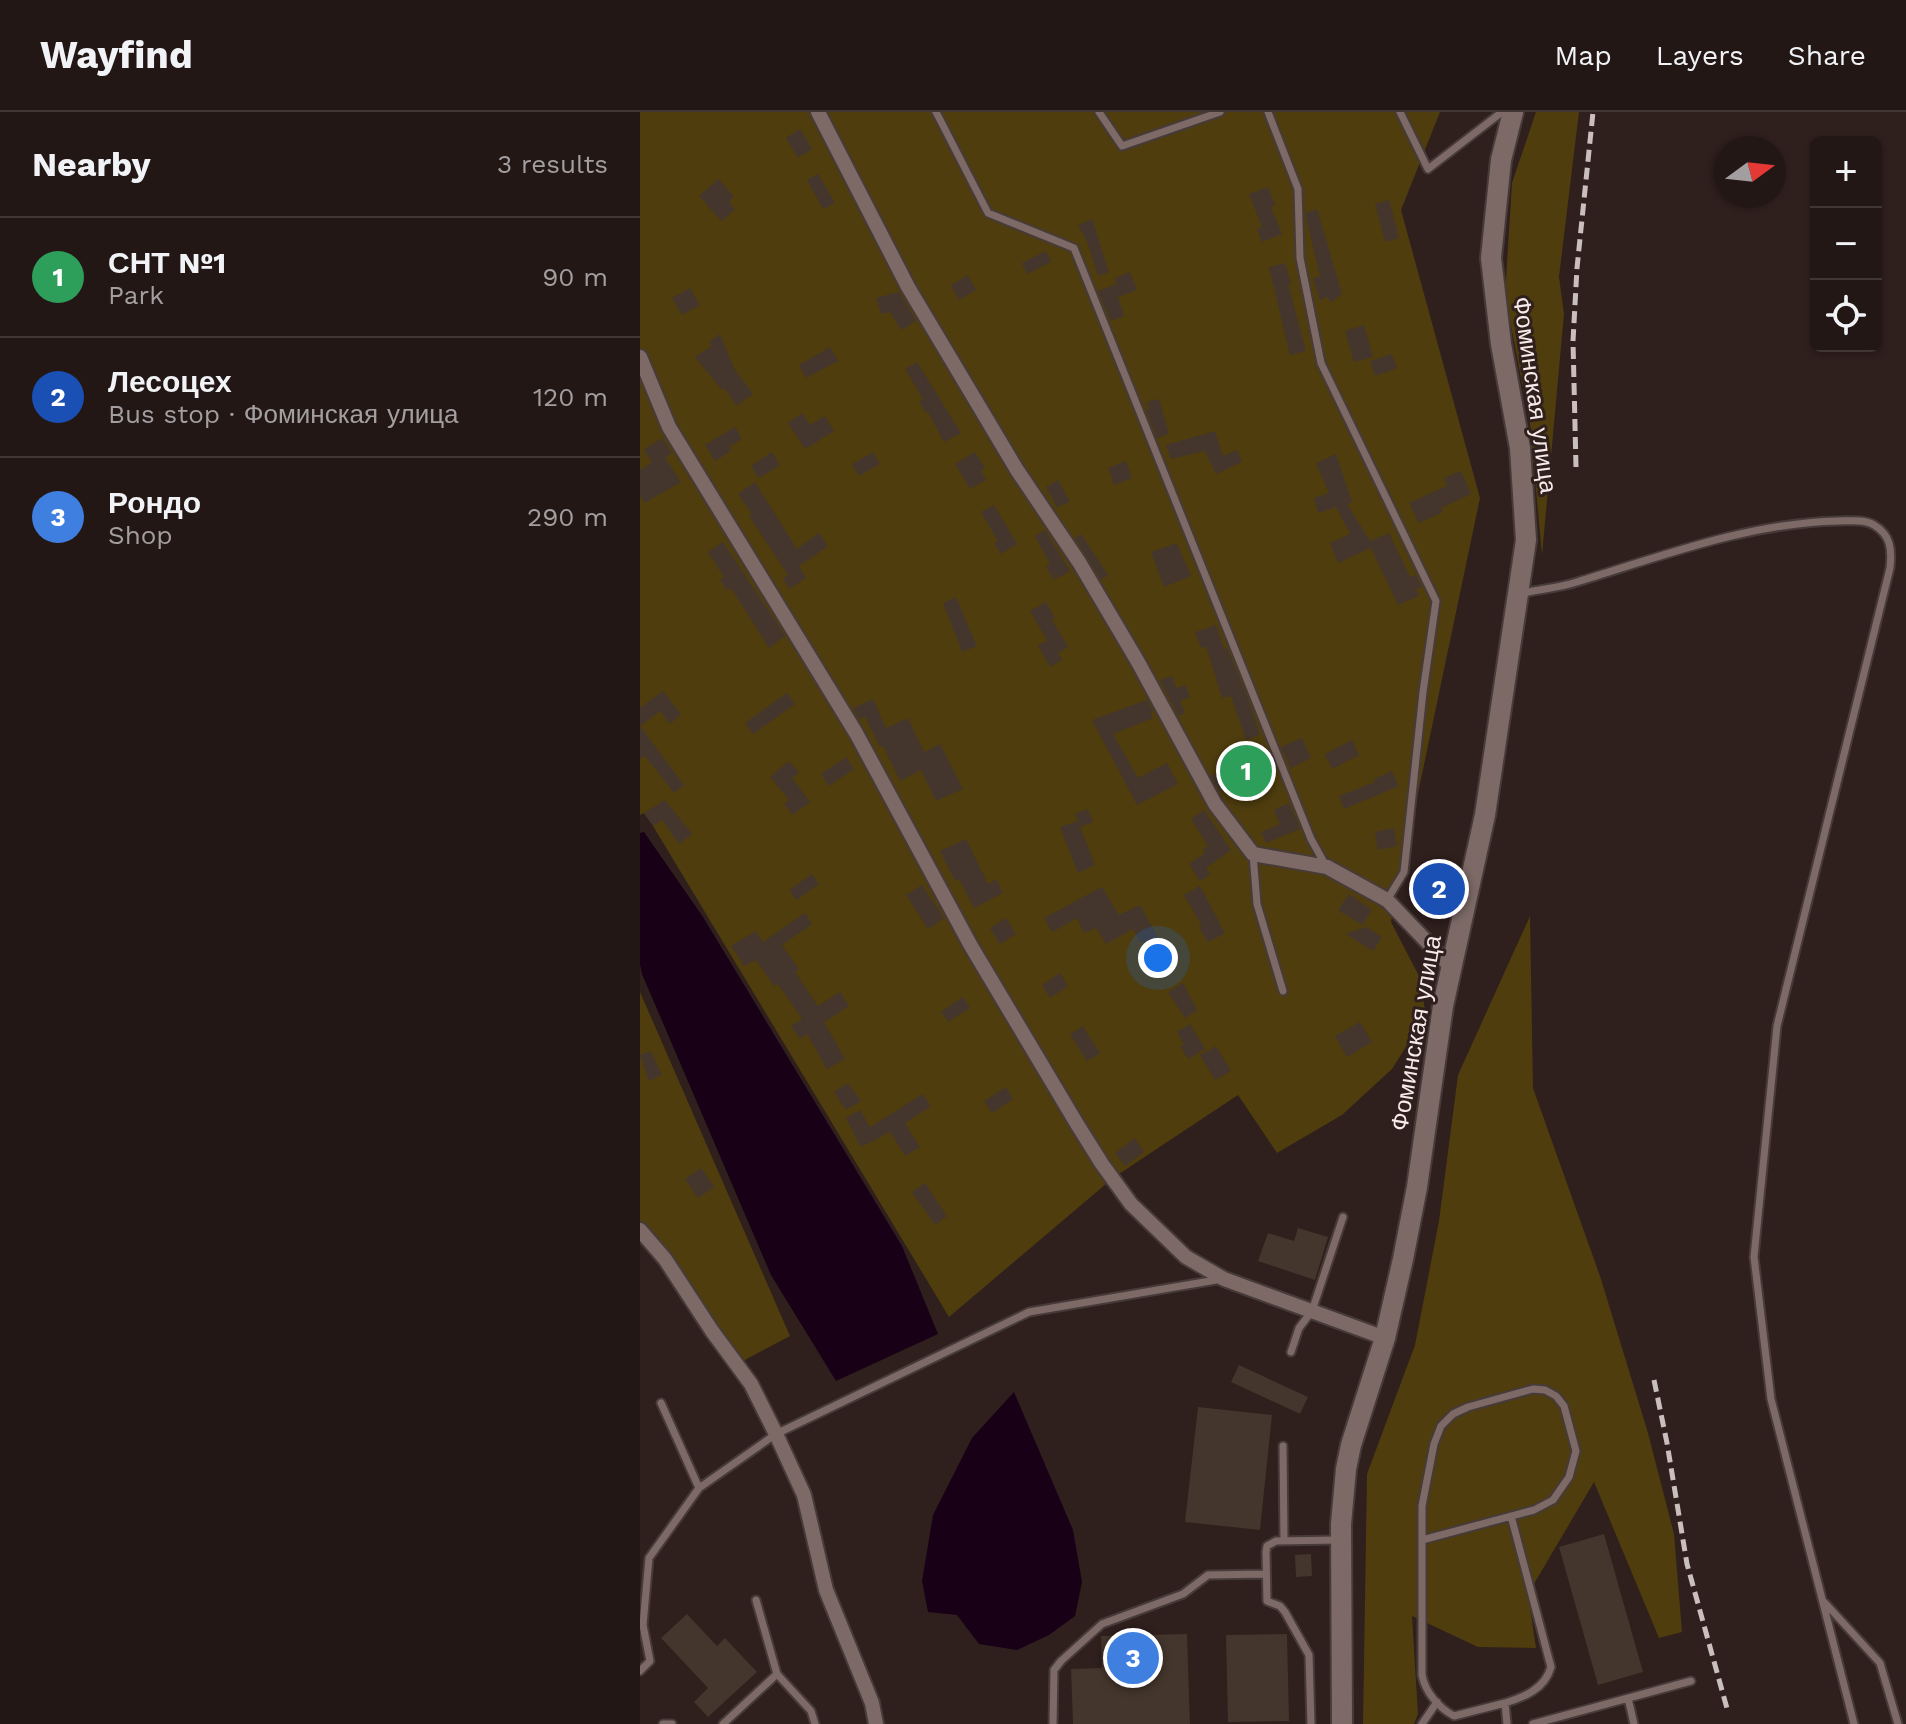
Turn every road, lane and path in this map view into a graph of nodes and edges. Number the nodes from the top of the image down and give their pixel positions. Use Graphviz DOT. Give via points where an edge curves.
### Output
graph roads {
  1 [pos="818,112"];
  2 [pos="936,112"];
  3 [pos="1099,112"];
  4 [pos="1220,112"];
  5 [pos="1268,112"];
  6 [pos="1400,112"];
  7 [pos="1502,112"];
  8 [pos="1513,112"];
  9 [pos="640,357"];
  10 [pos="1520,593"];
  11 [pos="1253,854"];
  12 [pos="1327,867"];
  13 [pos="1387,900"];
  14 [pos="1452,968"];
  15 [pos="1283,991"];
  16 [pos="1343,1217"];
  17 [pos="640,1230"];
  18 [pos="1224,1279"];
  19 [pos="1312,1311"];
  20 [pos="1385,1338"];
  21 [pos="1291,1352"];
  22 [pos="661,1403"];
  23 [pos="776,1434"];
  24 [pos="1283,1446"];
  25 [pos="699,1488"];
  26 [pos="1511,1516"];
  27 [pos="1340,1540"];
  28 [pos="1422,1540"];
  29 [pos="1284,1541"];
  30 [pos="1266,1574"];
  31 [pos="756,1600"];
  32 [pos="1822,1600"];
  33 [pos="640,1671"];
  34 [pos="777,1674"];
  35 [pos="1691,1681"];
  36 [pos="1628,1698"];
  37 [pos="1437,1702"];
  38 [pos="1505,1703"];
  39 [pos="663,1724"];
  40 [pos="672,1724"];
  41 [pos="723,1724"];
  42 [pos="815,1724"];
  43 [pos="876,1724"];
  44 [pos="1053,1724"];
  45 [pos="1311,1724"];
  46 [pos="1342,1724"];
  47 [pos="1422,1724"];
  48 [pos="1507,1724"];
  49 [pos="1533,1724"];
  50 [pos="1634,1724"];
  51 [pos="1854,1724"];
  52 [pos="1898,1724"];
  1 -- 11 [label="street" via="908,287 1017,470 1079,562 1215,804"];
  2 -- 12 [label="lane" via="988,213 1074,248 1311,839"];
  3 -- 4 [label="lane" via="1122,146"];
  5 -- 13 [label="lane" via="1298,189 1300,258 1321,363 1436,601 1404,872"];
  6 -- 7 [label="lane" via="1428,169"];
  8 -- 10 [label="street, Фоминская улица" via="1501,160 1491,258 1520,448 1526,540"];
  9 -- 18 [label="street" via="669,427 856,733 971,946 1093,1151 1152,1226 1186,1257"];
  10 -- 14 [label="street, Фоминская улица" via="1485,815"];
  10 -- 32 [label="lane" via="1573,584 1679,548 1802,522 1872,524 1885,533 1892,549 1777,1026 1754,1257 1771,1399"];
  11 -- 12 [label="street"];
  11 -- 15 [label="lane" via="1257,904"];
  12 -- 13 [label="street"];
  13 -- 14 [label="street"];
  14 -- 20 [label="street, Фоминская улица" via="1417,1187"];
  16 -- 19 [label="lane"];
  17 -- 23 [label="street" via="751,1384"];
  18 -- 19 [label="street"];
  18 -- 23 [label="lane" via="1021,1315"];
  19 -- 20 [label="street"];
  19 -- 21 [label="lane"];
  20 -- 27 [label="street, Фоминская улица" via="1351,1445"];
  22 -- 25 [label="lane"];
  23 -- 25 [label="lane"];
  23 -- 43 [label="street" via="804,1495 826,1590"];
  24 -- 29 [label="lane"];
  25 -- 33 [label="lane" via="649,1558 643,1625 650,1661"];
  26 -- 28 [label="lane"];
  26 -- 28 [label="lane" via="1553,1500 1574,1465 1576,1451 1564,1406 1545,1390 1468,1407 1441,1426 1422,1506"];
  26 -- 38 [label="lane" via="1551,1667 1527,1697"];
  27 -- 29 [label="lane"];
  27 -- 46 [label="street, Фоминская улица"];
  28 -- 37 [label="lane" via="1422,1675"];
  29 -- 30 [label="lane" via="1267,1546"];
  30 -- 44 [label="lane" via="1208,1575 1183,1594 1102,1624 1054,1670"];
  30 -- 45 [label="lane" via="1267,1601 1285,1612 1309,1655"];
  31 -- 34 [label="lane"];
  32 -- 51 [label="lane"];
  32 -- 52 [label="lane" via="1880,1663"];
  34 -- 41 [label="lane"];
  34 -- 42 [label="lane" via="811,1711"];
  35 -- 36 [label="lane"];
  36 -- 49 [label="lane"];
  36 -- 50 [label="lane"];
  37 -- 38 [label="lane" via="1454,1716"];
  37 -- 47 [label="lane"];
  38 -- 48 [label="lane"];
  39 -- 40 [label="lane"];
}
